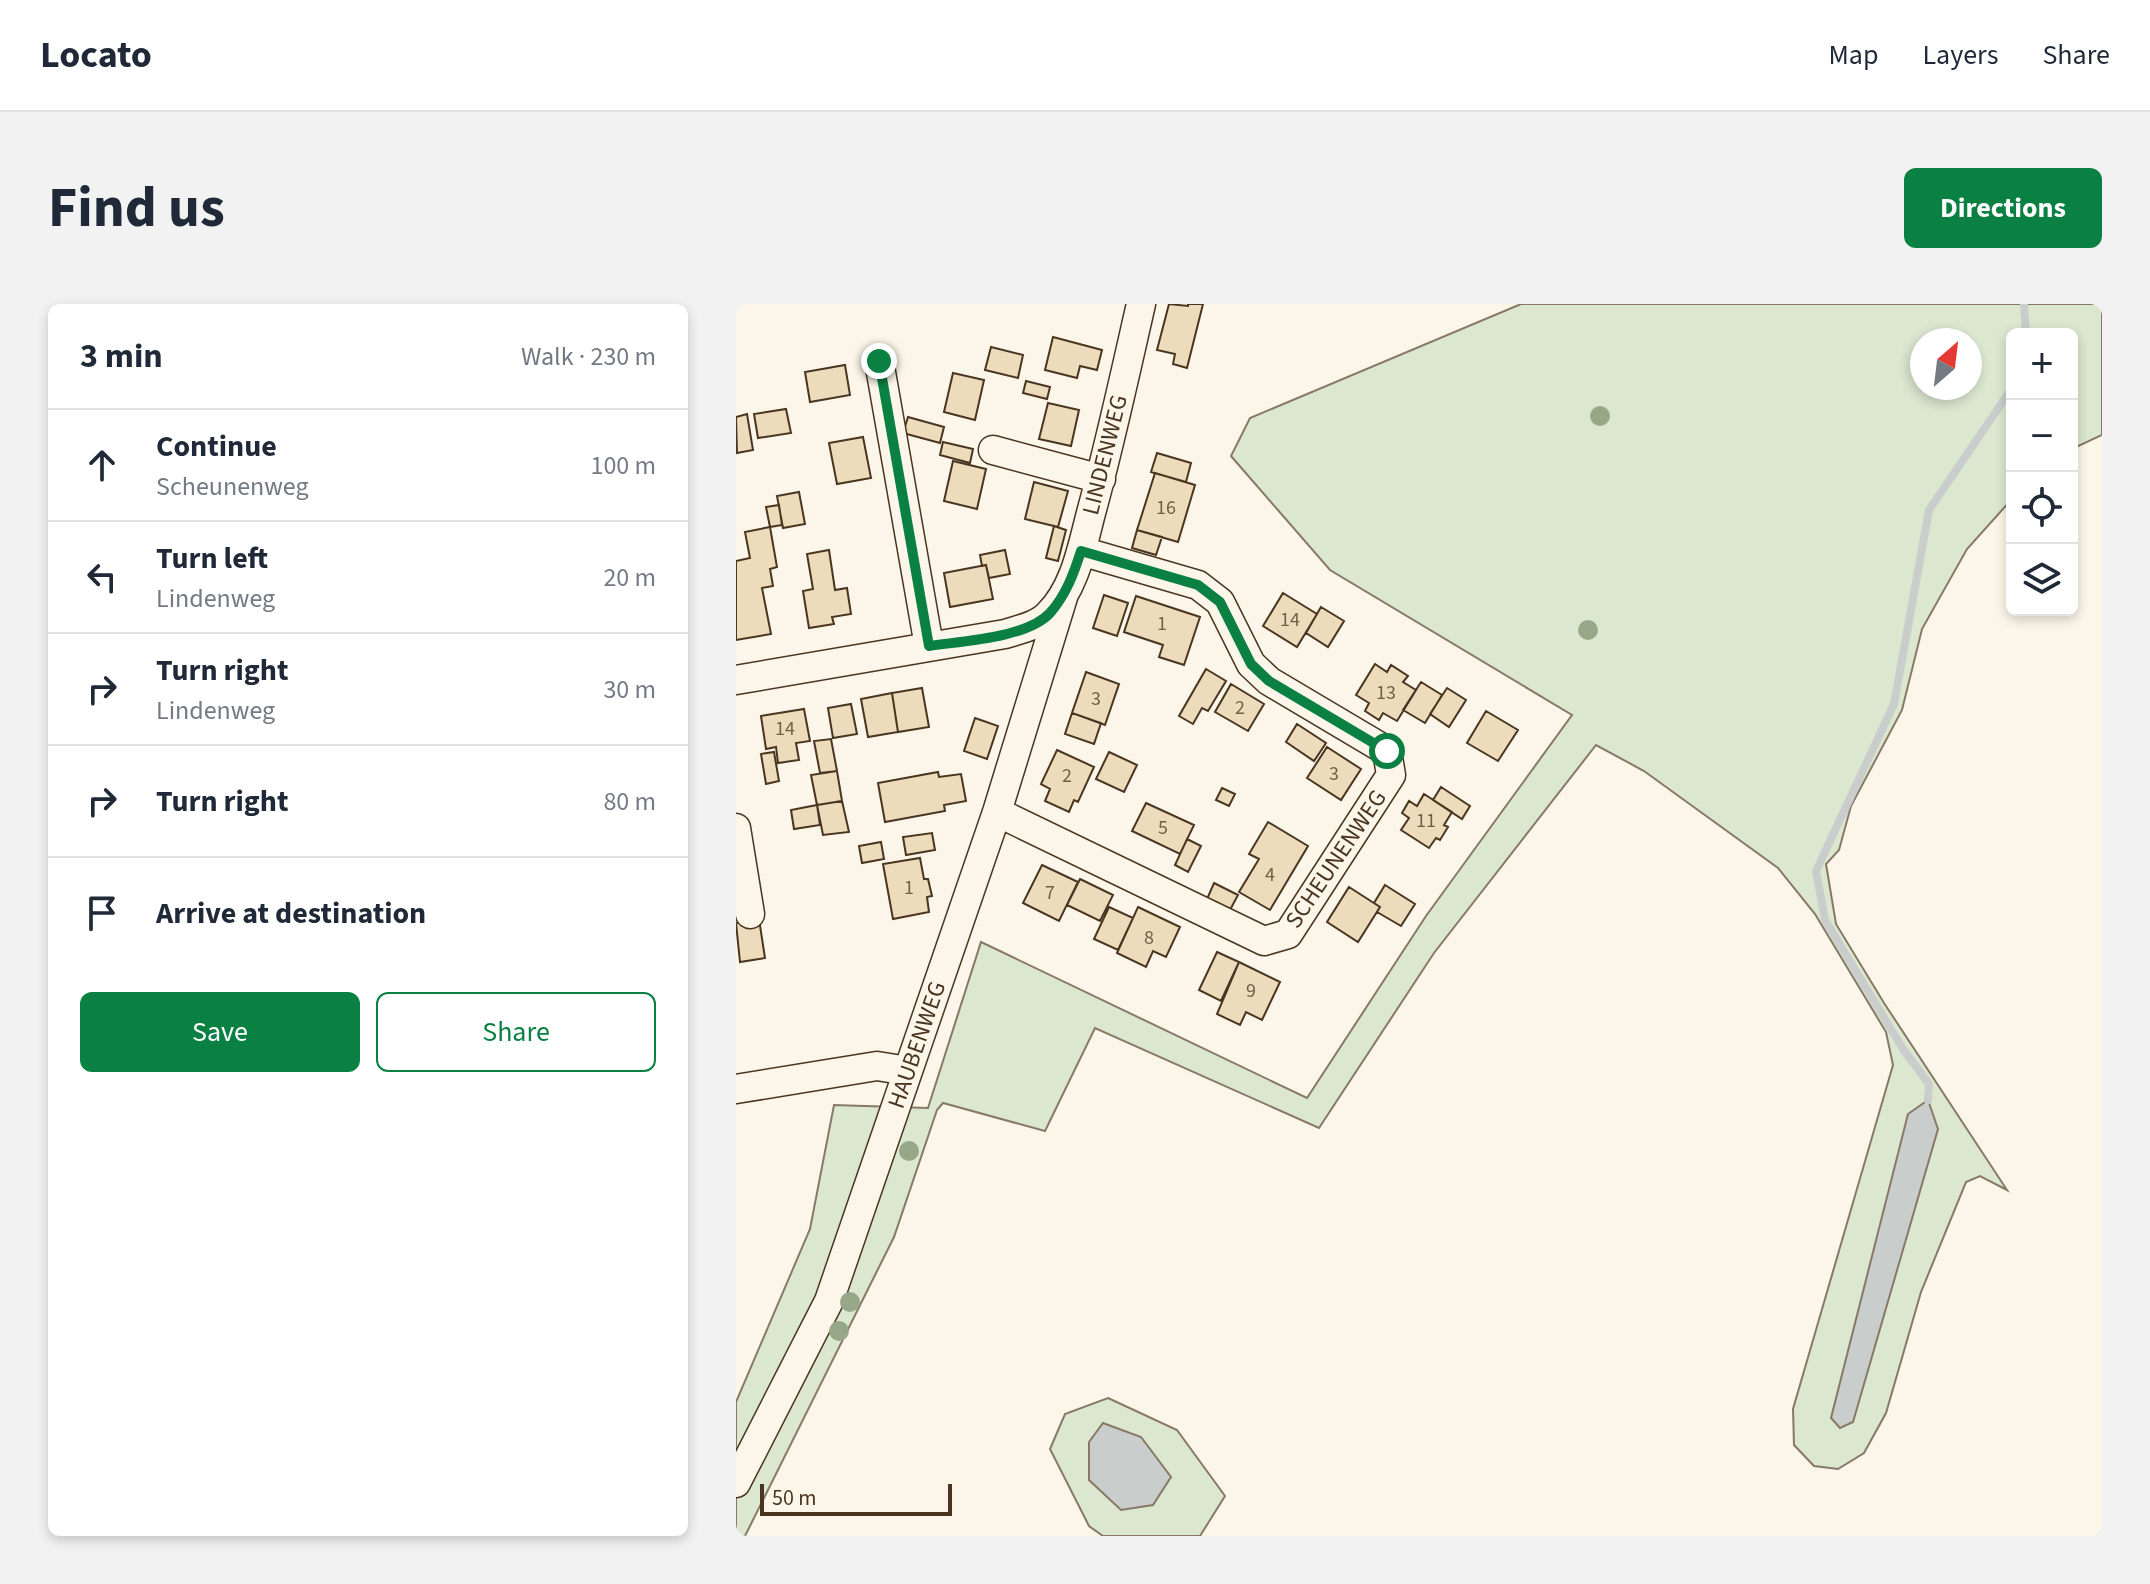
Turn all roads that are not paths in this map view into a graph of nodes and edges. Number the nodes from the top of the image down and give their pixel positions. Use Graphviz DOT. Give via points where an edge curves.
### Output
graph roads {
  1 [pos="1141,304"];
  2 [pos="879,361"];
  3 [pos="993,450"];
  4 [pos="1101,479"];
  5 [pos="1081,551"];
  6 [pos="1064,594"];
  7 [pos="929,646"];
  8 [pos="736,680"];
  9 [pos="997,812"];
  10 [pos="736,828"];
  11 [pos="750,914"];
  12 [pos="908,1071"];
  13 [pos="736,1089"];
  14 [pos="736,1483"];
  1 -- 4 [label="street, LINDENWEG"];
  2 -- 7 [label="street"];
  3 -- 4 [label="street"];
  4 -- 5 [label="street, LINDENWEG"];
  5 -- 6 [label="street, LINDENWEG"];
  5 -- 9 [label="street, SCHEUNENWEG" via="1198,585 1220,602 1251,664 1269,681 1387,751 1391,775 1288,934 1264,941"];
  6 -- 7 [label="street, LINDENWEG" via="1031,626"];
  6 -- 9 [label="street, HAUBENWEG"];
  7 -- 8 [label="street, LINDENWEG"];
  9 -- 12 [label="street, HAUBENWEG"];
  10 -- 11 [label="street"];
  12 -- 13 [label="street" via="877,1066"];
  12 -- 14 [label="street, HAUBENWEG" via="829,1301"];
}
